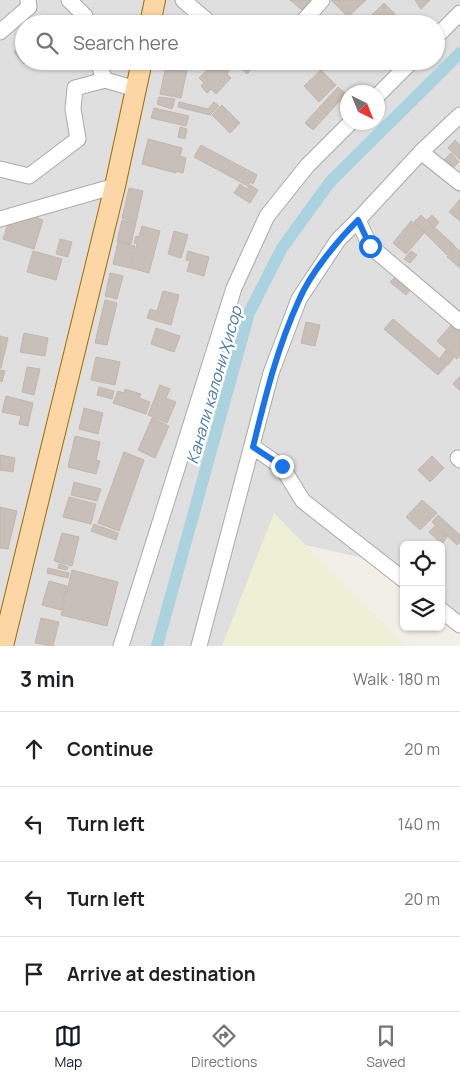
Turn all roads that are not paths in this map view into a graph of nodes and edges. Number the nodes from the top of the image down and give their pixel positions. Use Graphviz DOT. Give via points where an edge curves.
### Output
graph roads {
  1 [pos="28,0"];
  2 [pos="69,0"];
  3 [pos="155,0"];
  4 [pos="183,0"];
  5 [pos="322,0"];
  6 [pos="460,13"];
  7 [pos="20,15"];
  8 [pos="84,15"];
  9 [pos="152,15"];
  10 [pos="200,15"];
  11 [pos="309,15"];
  12 [pos="15,19"];
  13 [pos="445,28"];
  14 [pos="0,32"];
  15 [pos="101,70"];
  16 [pos="140,70"];
  17 [pos="403,70"];
  18 [pos="105,80"];
  19 [pos="136,89"];
  20 [pos="385,89"];
  21 [pos="460,115"];
  22 [pos="342,130"];
  23 [pos="421,152"];
  24 [pos="0,169"];
  25 [pos="460,183"];
  26 [pos="115,186"];
  27 [pos="0,219"];
  28 [pos="358,220"];
  29 [pos="460,322"];
  30 [pos="253,447"];
  31 [pos="400,577"];
  32 [pos="445,613"];
  33 [pos="4,625"];
  34 [pos="460,626"];
  35 [pos="3,646"];
  36 [pos="121,646"];
  37 [pos="199,646"];
  1 -- 7 [label="street" via="29,7"];
  2 -- 8 [label="street"];
  3 -- 9 [label="main road"];
  4 -- 10 [label="street"];
  5 -- 11 [label="street"];
  6 -- 13 [label="street"];
  12 -- 14 [label="street"];
  15 -- 18 [label="street"];
  16 -- 19 [label="main road"];
  17 -- 20 [label="street"];
  18 -- 19 [label="street"];
  18 -- 24 [label="street" via="75,88 73,109 78,139 29,176"];
  19 -- 26 [label="main road"];
  21 -- 23 [label="street"];
  22 -- 36 [label="street" via="307,166 267,216 234,288"];
  23 -- 25 [label="street"];
  23 -- 28 [label="street"];
  26 -- 27 [label="street"];
  26 -- 33 [label="main road"];
  28 -- 29 [label="street" via="370,246"];
  28 -- 30 [label="street" via="338,240 299,299 271,373"];
  30 -- 31 [label="street" via="282,466 304,501"];
  30 -- 37 [label="street"];
  32 -- 34 [label="street"];
  33 -- 35 [label="main road"];
}
